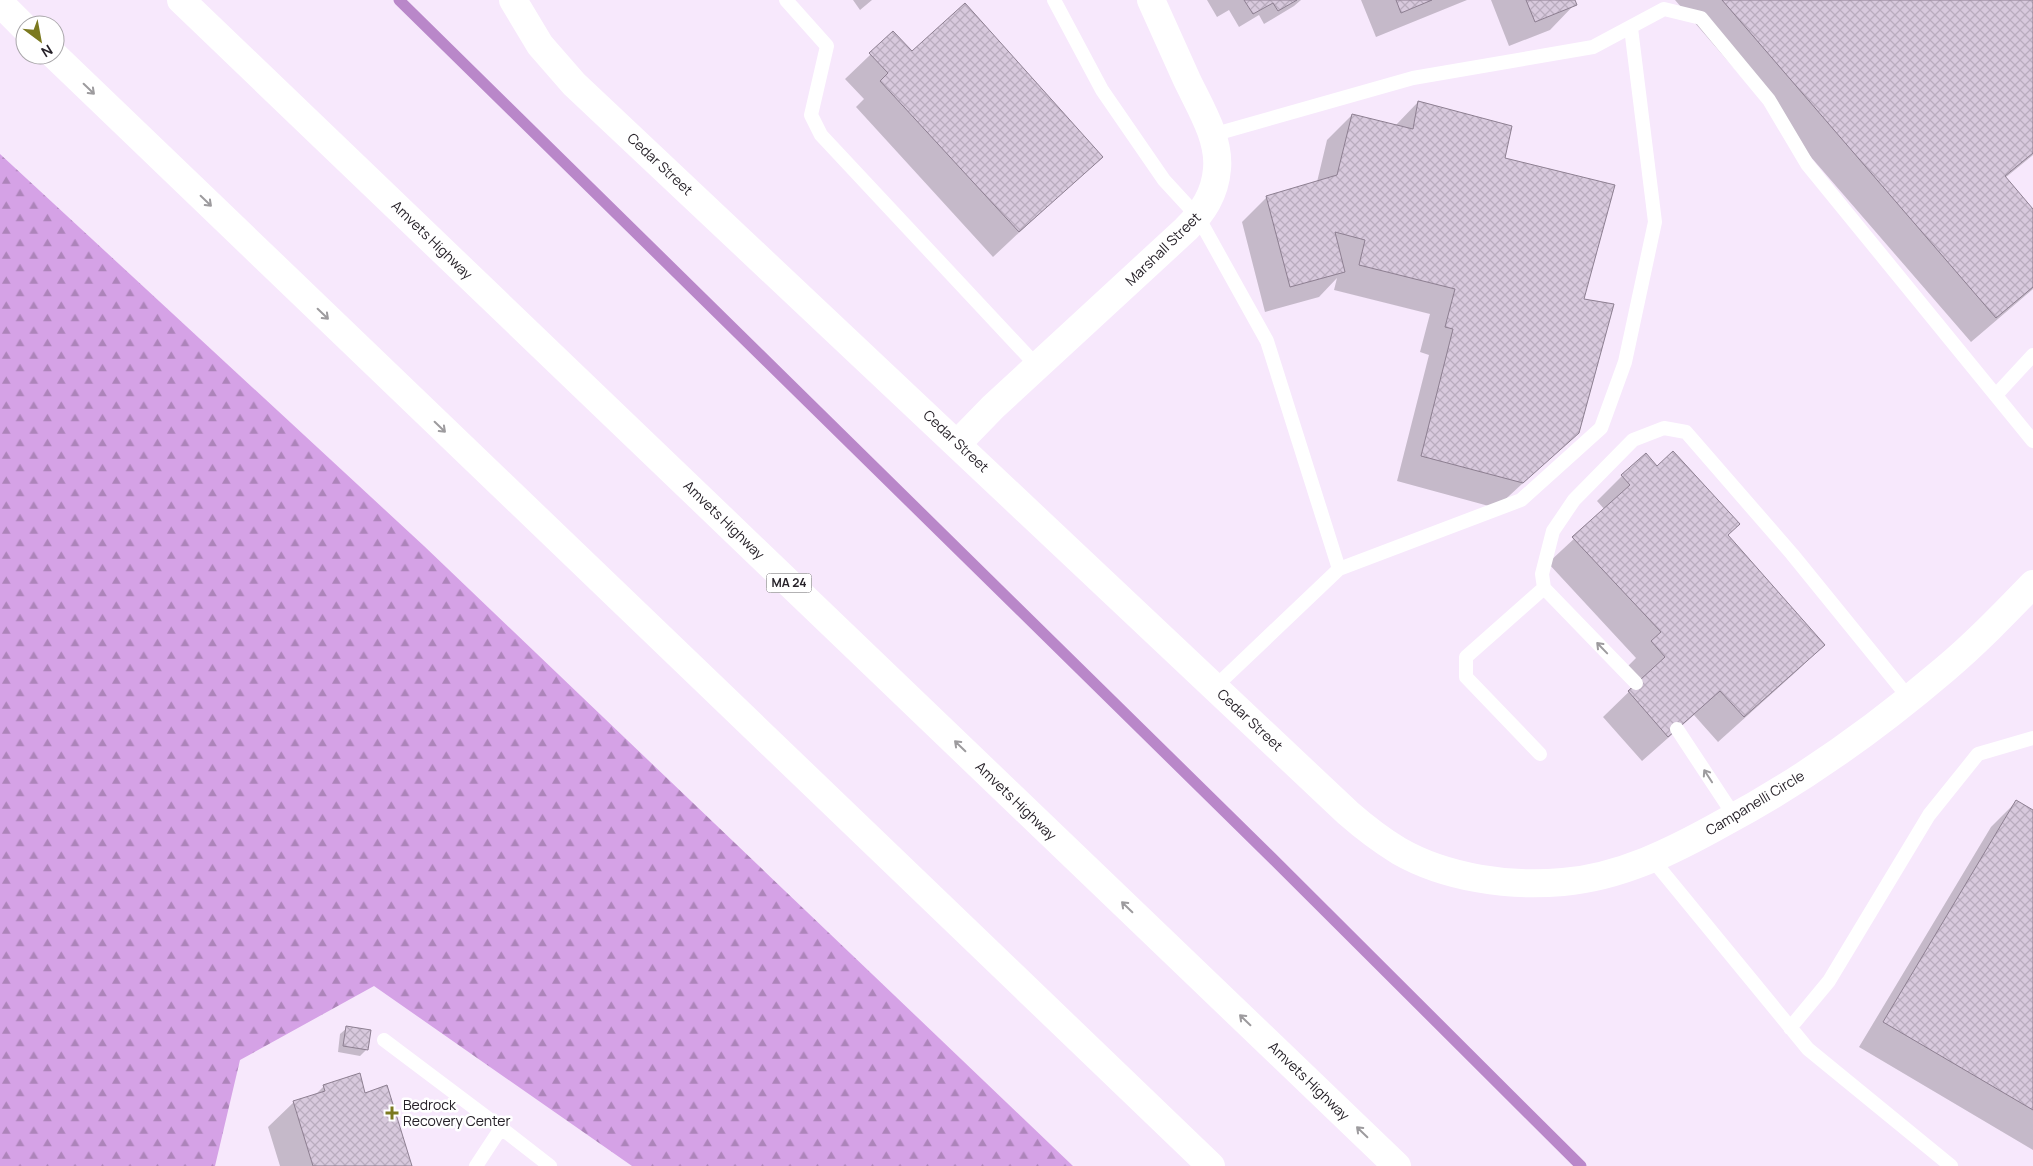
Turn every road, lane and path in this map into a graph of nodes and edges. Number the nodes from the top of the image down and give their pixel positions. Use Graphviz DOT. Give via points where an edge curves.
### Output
graph roads {
  1 [pos="181,0"];
  2 [pos="513,0"];
  3 [pos="786,0"];
  4 [pos="1054,0"];
  5 [pos="1150,0"];
  6 [pos="0,3"];
  7 [pos="15,18"];
  8 [pos="1631,28"];
  9 [pos="64,65"];
  10 [pos="1212,135"];
  11 [pos="1198,217"];
  12 [pos="2033,355"];
  13 [pos="1037,366"];
  14 [pos="1996,395"];
  15 [pos="2033,441"];
  16 [pos="958,443"];
  17 [pos="1339,569"];
  18 [pos="2033,584"];
  19 [pos="1544,588"];
  20 [pos="1636,683"];
  21 [pos="1215,687"];
  22 [pos="1909,698"];
  23 [pos="1677,729"];
  24 [pos="2033,738"];
  25 [pos="1540,754"];
  26 [pos="1735,817"];
  27 [pos="1652,859"];
  28 [pos="1420,861"];
  29 [pos="1790,1028"];
  30 [pos="384,1040"];
  31 [pos="501,1128"];
  32 [pos="476,1166"];
  33 [pos="550,1166"];
  34 [pos="1211,1166"];
  35 [pos="1397,1166"];
  36 [pos="1950,1166"];
  35 -- 1 [label="main road, Amvets Highway / MA 24, one-way"];
  2 -- 16 [label="main road, Cedar Street" via="540,45 574,84"];
  3 -- 13 [label="lane" via="827,46 811,115 821,135"];
  4 -- 11 [label="lane" via="1102,90 1164,180"];
  5 -- 10 [label="main road, Marshall Street"];
  6 -- 7 [label="main road"];
  8 -- 10 [label="lane" via="1593,47 1413,78"];
  8 -- 14 [label="lane" via="1664,10 1701,18 1770,100 1807,164"];
  8 -- 17 [label="lane" via="1655,222 1625,362 1601,428 1521,500"];
  9 -- 34 [label="main road, one-way"];
  10 -- 11 [label="main road, Marshall Street" via="1217,152 1217,170 1208,203"];
  11 -- 13 [label="main road, Marshall Street"];
  11 -- 17 [label="lane" via="1267,341"];
  12 -- 14 [label="lane"];
  13 -- 16 [label="main road, Marshall Street"];
  14 -- 15 [label="lane"];
  16 -- 21 [label="main road, Cedar Street"];
  17 -- 21 [label="lane"];
  18 -- 22 [label="main road, Campanelli Circle" via="1969,647"];
  20 -- 19 [label="lane, one-way"];
  19 -- 22 [label="lane" via="1542,574 1553,531 1574,500 1633,440 1664,428 1686,432 1792,554"];
  19 -- 25 [label="lane" via="1466,657 1466,677"];
  21 -- 28 [label="main road, Cedar Street" via="1359,822 1394,848"];
  22 -- 26 [label="main road, Campanelli Circle" via="1860,736"];
  26 -- 23 [label="lane, one-way"];
  24 -- 29 [label="lane" via="1978,754 1929,815 1830,980"];
  26 -- 27 [label="main road, Campanelli Circle"];
  27 -- 28 [label="main road, Campanelli Circle" via="1589,878 1536,883 1466,875"];
  27 -- 29 [label="lane"];
  29 -- 36 [label="lane" via="1808,1049"];
  30 -- 31 [label="lane"];
  31 -- 32 [label="lane"];
  31 -- 33 [label="lane"];
}
